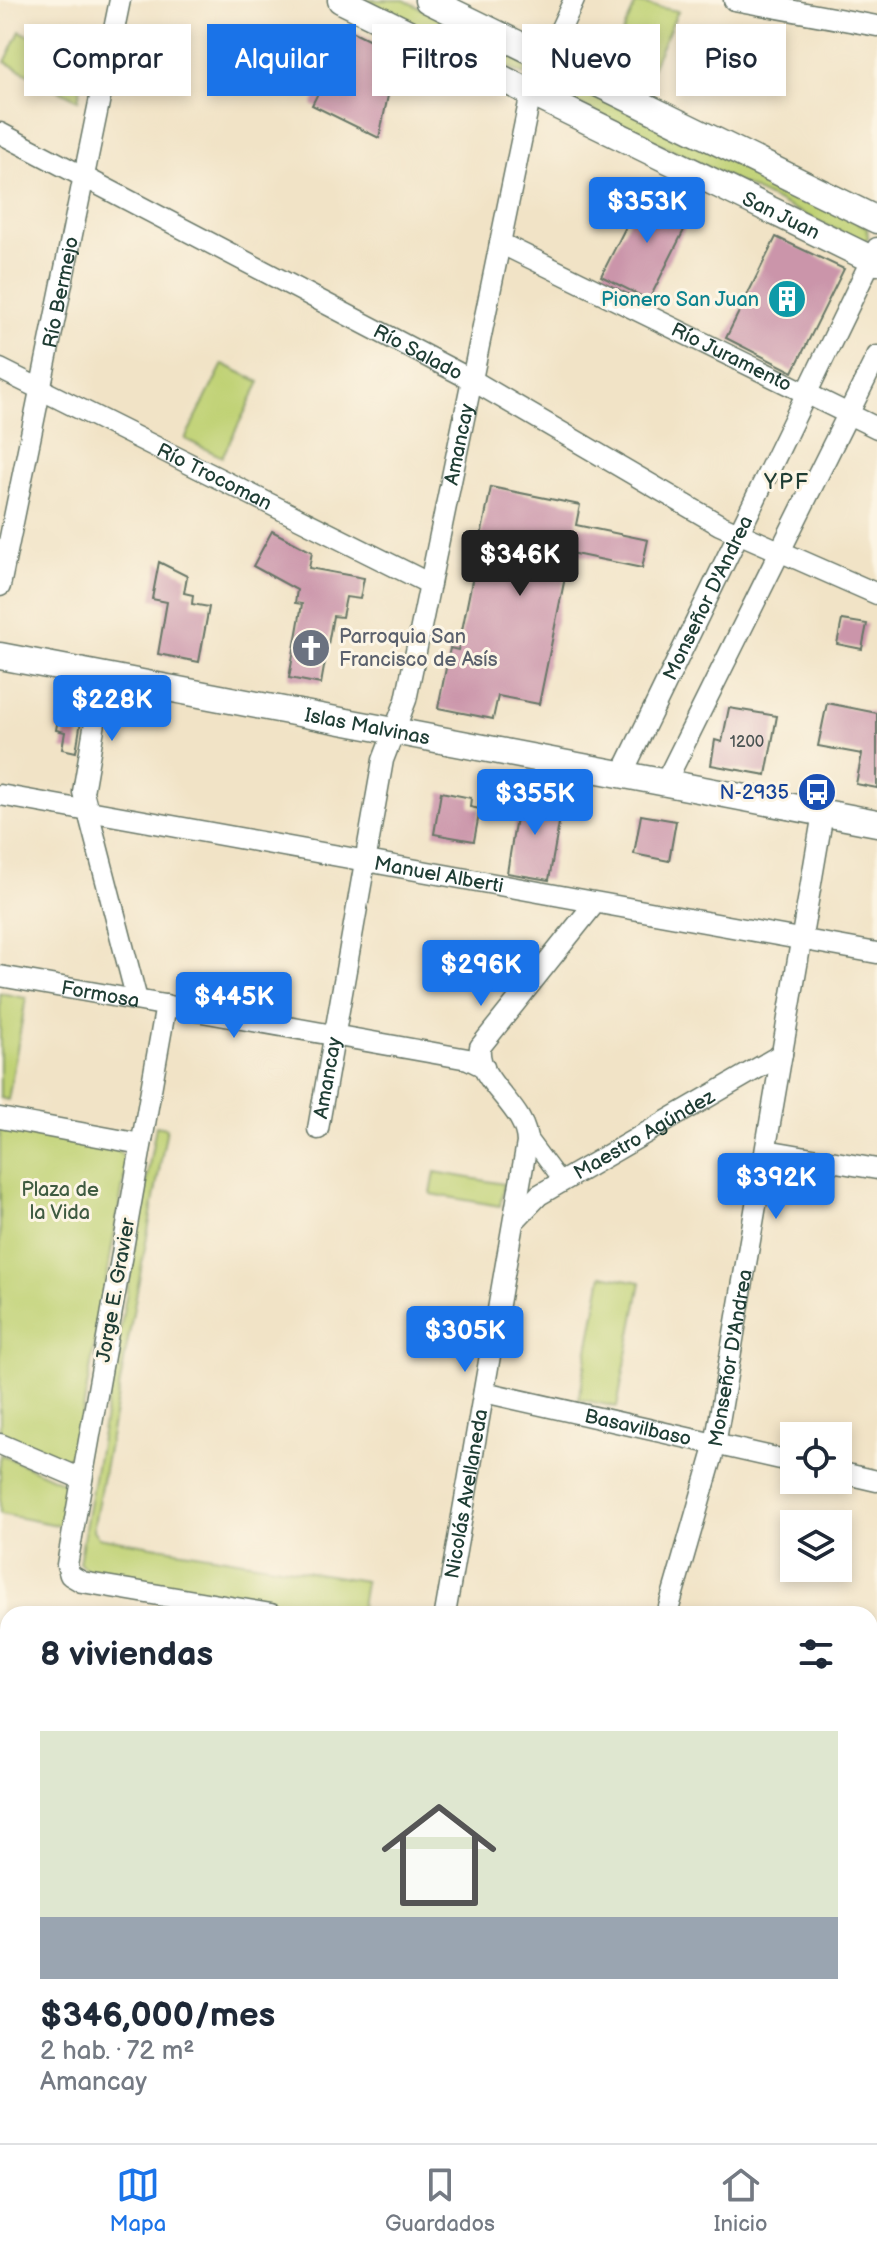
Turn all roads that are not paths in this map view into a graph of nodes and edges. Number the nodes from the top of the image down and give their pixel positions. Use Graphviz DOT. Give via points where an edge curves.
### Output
graph roads {
  1 [pos="120,0"];
  2 [pos="341,0"];
  3 [pos="428,0"];
  4 [pos="574,0"];
  5 [pos="734,0"];
  6 [pos="562,24"];
  7 [pos="877,26"];
  8 [pos="522,46"];
  9 [pos="522,89"];
  10 [pos="530,96"];
  11 [pos="537,96"];
  12 [pos="624,96"];
  13 [pos="0,133"];
  14 [pos="84,177"];
  15 [pos="877,220"];
  16 [pos="500,243"];
  17 [pos="875,256"];
  18 [pos="877,356"];
  19 [pos="0,369"];
  20 [pos="472,380"];
  21 [pos="40,389"];
  22 [pos="807,393"];
  23 [pos="848,413"];
  24 [pos="877,428"];
  25 [pos="738,534"];
  26 [pos="780,552"];
  27 [pos="430,584"];
  28 [pos="0,586"];
  29 [pos="877,594"];
  30 [pos="0,656"];
  31 [pos="103,676"];
  32 [pos="393,731"];
  33 [pos="622,774"];
  34 [pos="665,783"];
  35 [pos="0,795"];
  36 [pos="86,811"];
  37 [pos="823,813"];
  38 [pos="877,823"];
  39 [pos="365,863"];
  40 [pos="595,903"];
  41 [pos="802,940"];
  42 [pos="877,953"];
  43 [pos="0,976"];
  44 [pos="137,1000"];
  45 [pos="166,1005"];
  46 [pos="335,1035"];
  47 [pos="782,1054"];
  48 [pos="484,1067"];
  49 [pos="0,1118"];
  50 [pos="318,1129"];
  51 [pos="527,1135"];
  52 [pos="141,1144"];
  53 [pos="766,1150"];
  54 [pos="877,1169"];
  55 [pos="562,1182"];
  56 [pos="514,1222"];
  57 [pos="484,1392"];
  58 [pos="0,1444"];
  59 [pos="715,1444"];
  60 [pos="780,1459"];
  61 [pos="852,1475"];
  62 [pos="82,1479"];
  63 [pos="877,1481"];
  64 [pos="220,1606"];
  65 [pos="446,1606"];
  66 [pos="669,1606"];
  1 -- 14 [label="street, Río Bermejo"];
  2 -- 9 [label="main road, San Juan"];
  3 -- 8 [label="main road, San Juan"];
  4 -- 6 [label="street, Amancay"];
  5 -- 7 [label="street"];
  10 -- 16 [label="street, Amancay"];
  11 -- 17 [label="main road, San Juan"];
  12 -- 15 [label="main road, San Juan"];
  13 -- 14 [label="street, Río Salado"];
  14 -- 20 [label="street, Río Salado"];
  14 -- 21 [label="street, Río Bermejo"];
  16 -- 20 [label="street, Amancay"];
  16 -- 22 [label="street, Río Juramento"];
  17 -- 22 [label="street, Monseñor D'Andrea"];
  18 -- 23 [label="street"];
  19 -- 21 [label="street, Río Trocoman"];
  20 -- 25 [label="street, Río Salado"];
  20 -- 27 [label="street, Amancay"];
  21 -- 27 [label="street, Río Trocoman"];
  21 -- 28 [label="street, Río Bermejo"];
  22 -- 23 [label="street, Río Juramento"];
  22 -- 25 [label="street, Monseñor D'Andrea"];
  23 -- 24 [label="street, Río Juramento"];
  23 -- 26 [label="street"];
  25 -- 26 [label="street, Río Salado"];
  25 -- 33 [label="street, Monseñor D'Andrea"];
  26 -- 29 [label="street, Río Salado"];
  26 -- 34 [label="street"];
  27 -- 32 [label="street, Amancay" via="406,700"];
  30 -- 31 [label="main road, Islas Malvinas"];
  31 -- 32 [label="main road, Islas Malvinas"];
  31 -- 36 [label="street" via="84,773"];
  32 -- 33 [label="main road, Islas Malvinas"];
  32 -- 39 [label="street, Amancay"];
  33 -- 34 [label="main road, Islas Malvinas"];
  34 -- 37 [label="main road, Islas Malvinas"];
  35 -- 36 [label="street, Manuel Alberti"];
  36 -- 39 [label="street, Manuel Alberti"];
  36 -- 44 [label="street"];
  37 -- 38 [label="main road, Islas Malvinas"];
  37 -- 41 [label="street, Monseñor D'Andrea"];
  39 -- 40 [label="street, Manuel Alberti"];
  39 -- 46 [label="street, Amancay"];
  40 -- 41 [label="street, Manuel Alberti"];
  40 -- 48 [label="street" via="483,1039 479,1055"];
  41 -- 42 [label="street, Manuel Alberti"];
  41 -- 47 [label="street, Monseñor D'Andrea"];
  43 -- 44 [label="street, Formosa"];
  44 -- 45 [label="street, Formosa"];
  45 -- 46 [label="street, Formosa"];
  45 -- 52 [label="street, Jorge E. Gravier"];
  46 -- 48 [label="street, Formosa" via="468,1059"];
  46 -- 50 [label="street, Amancay"];
  47 -- 53 [label="street, Monseñor D'Andrea"];
  47 -- 55 [label="street, Maestro Agúndez"];
  48 -- 51 [label="street"];
  49 -- 52 [label="street"];
  51 -- 55 [label="street"];
  51 -- 56 [label="street, Nicolás Avellaneda"];
  52 -- 62 [label="street, Jorge E. Gravier"];
  53 -- 54 [label="street"];
  53 -- 59 [label="street, Monseñor D'Andrea"];
  55 -- 56 [label="street, Maestro Agúndez" via="529,1202"];
  56 -- 57 [label="street, Nicolás Avellaneda"];
  57 -- 59 [label="street, Basavilbaso"];
  57 -- 65 [label="street, Nicolás Avellaneda"];
  58 -- 62 [label="street"];
  59 -- 60 [label="street, Basavilbaso"];
  59 -- 66 [label="street, Monseñor D'Andrea"];
  61 -- 63 [label="street"];
  62 -- 64 [label="street, Jorge E. Gravier" via="67,1561 70,1575 82,1582"];
}
